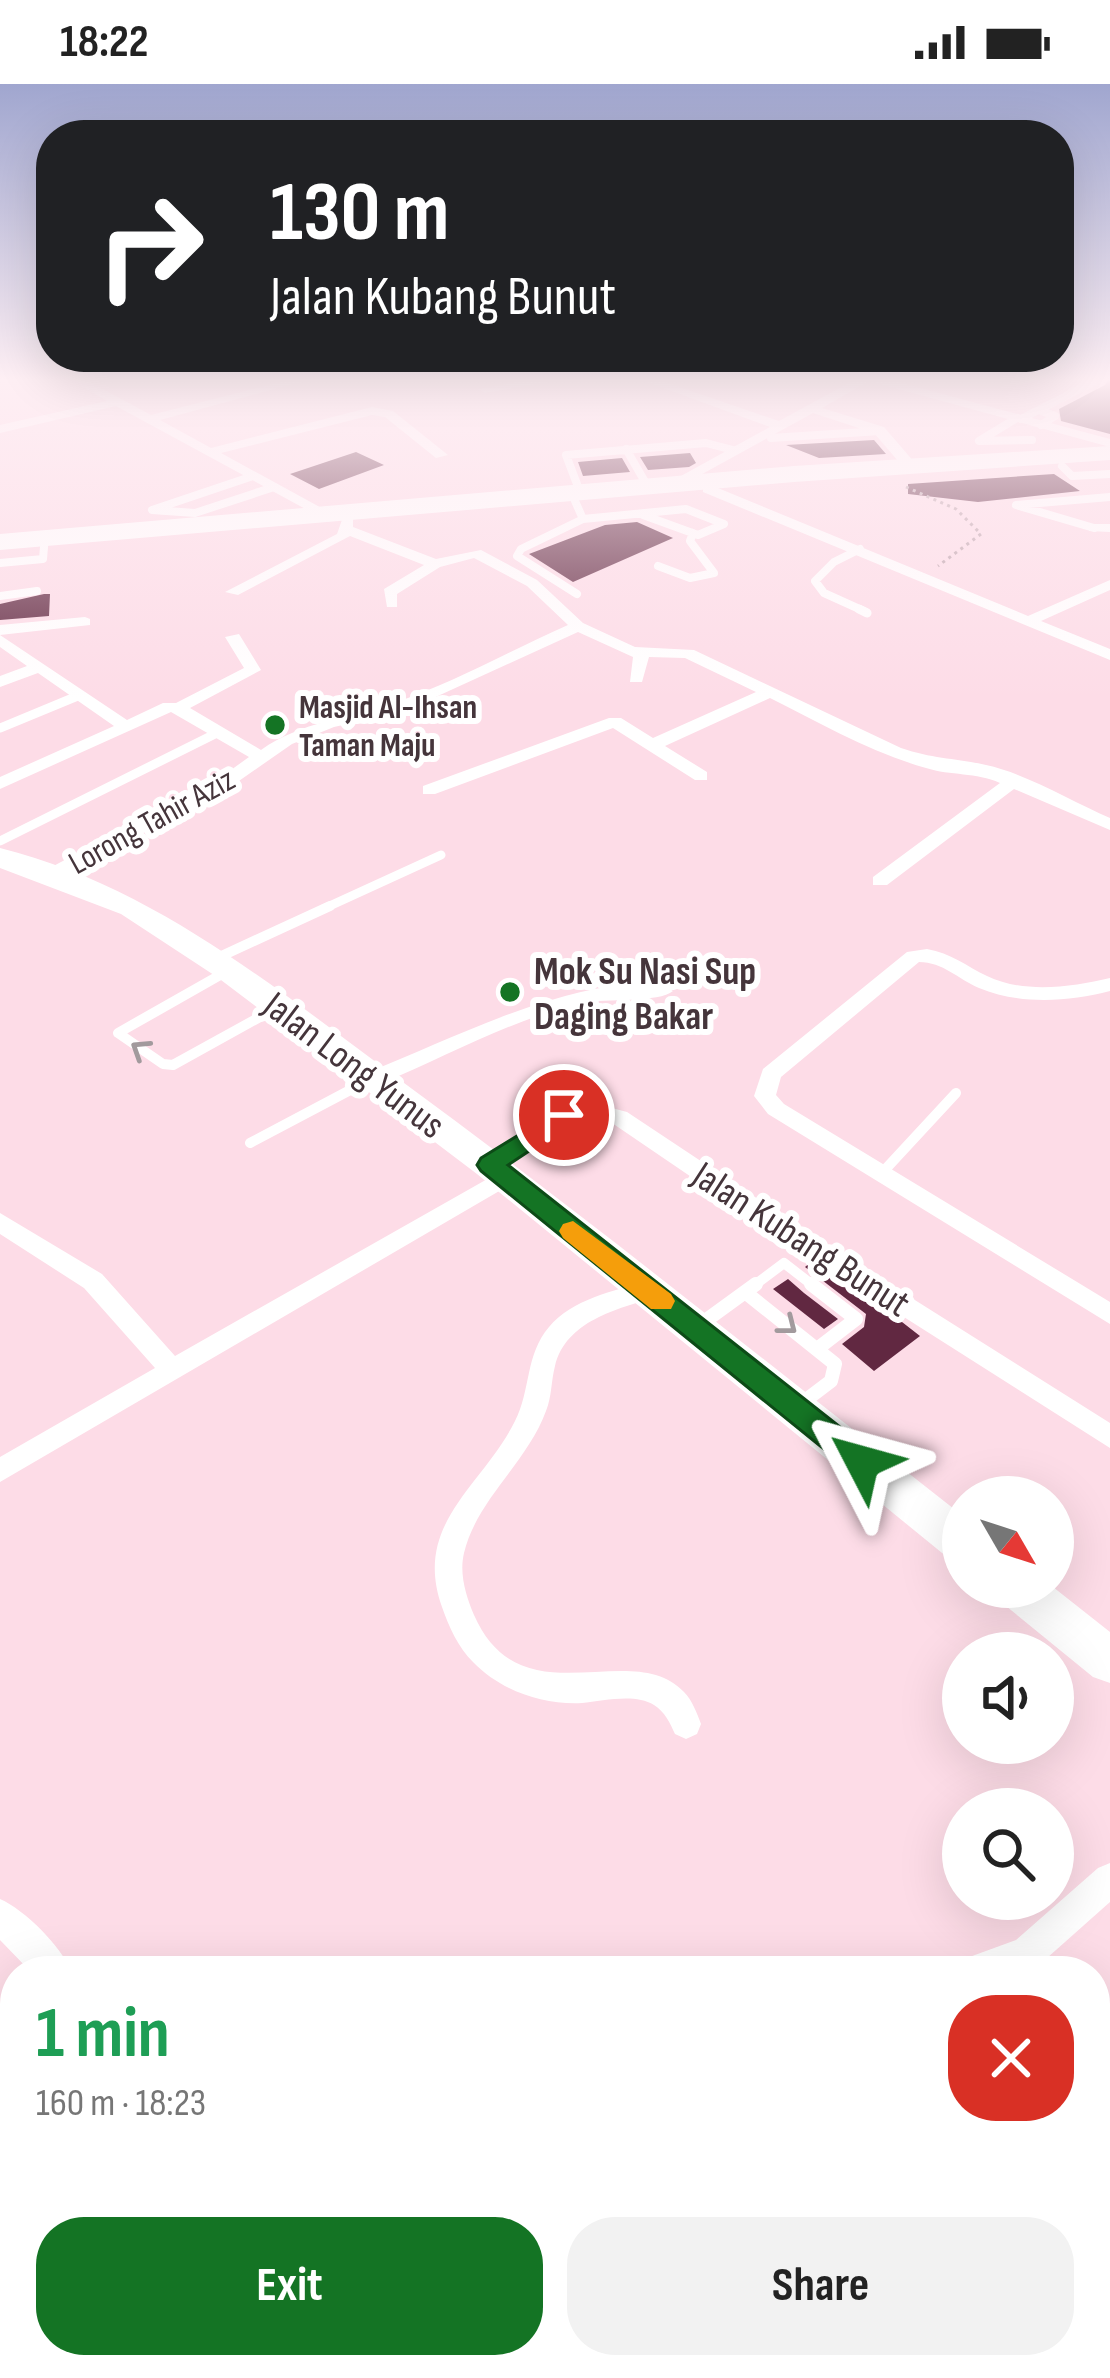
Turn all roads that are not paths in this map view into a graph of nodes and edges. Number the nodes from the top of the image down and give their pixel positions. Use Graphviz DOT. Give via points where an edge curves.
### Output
graph roads {
  1 [pos="225,485"];
  2 [pos="270,485"];
  3 [pos="574,485"];
  4 [pos="677,485"];
  5 [pos="757,485"];
  6 [pos="1082,485"];
  7 [pos="662,486"];
  8 [pos="274,487"];
  9 [pos="708,490"];
  10 [pos="1110,497"];
  11 [pos="1092,498"];
  12 [pos="579,504"];
  13 [pos="644,515"];
  14 [pos="339,521"];
  15 [pos="1102,528"];
  16 [pos="693,533"];
  17 [pos="0,547"];
  18 [pos="44,547"];
  19 [pos="860,549"];
  20 [pos="0,563"];
  21 [pos="435,564"];
  22 [pos="658,566"];
  23 [pos="1110,584"];
  24 [pos="37,592"];
  25 [pos="233,592"];
  26 [pos="577,594"];
  27 [pos="0,596"];
  28 [pos="392,604"];
  29 [pos="867,613"];
  30 [pos="85,622"];
  31 [pos="1027,622"];
  32 [pos="578,626"];
  33 [pos="0,630"];
  34 [pos="233,637"];
  35 [pos="0,640"];
  36 [pos="642,655"];
  37 [pos="1110,655"];
  38 [pos="39,667"];
  39 [pos="636,679"];
  40 [pos="0,682"];
  41 [pos="770,692"];
  42 [pos="80,695"];
  43 [pos="178,708"];
  44 [pos="125,726"];
  45 [pos="0,728"];
  46 [pos="219,732"];
  47 [pos="652,745"];
  48 [pos="261,757"];
  49 [pos="700,776"];
  50 [pos="1013,782"];
  51 [pos="0,784"];
  52 [pos="429,790"];
  53 [pos="1110,825"];
  54 [pos="0,841"];
  55 [pos="441,855"];
  56 [pos="0,857"];
  57 [pos="53,874"];
  58 [pos="880,881"];
  59 [pos="222,964"];
  60 [pos="1110,984"];
  61 [pos="663,991"];
  62 [pos="279,1007"];
  63 [pos="374,1078"];
  64 [pos="956,1093"];
  65 [pos="250,1143"];
  66 [pos="497,1171"];
  67 [pos="881,1174"];
  68 [pos="0,1222"];
  69 [pos="647,1290"];
  70 [pos="745,1292"];
  71 [pos="1110,1314"];
  72 [pos="695,1329"];
  73 [pos="817,1349"];
  74 [pos="172,1370"];
  75 [pos="795,1408"];
  76 [pos="1110,1437"];
  77 [pos="0,1471"];
  78 [pos="942,1526"];
  79 [pos="1044,1608"];
  80 [pos="1110,1661"];
  81 [pos="686,1724"];
  82 [pos="1110,1880"];
  83 [pos="0,1916"];
  84 [pos="39,1956"];
  85 [pos="1020,1956"];
  1 -- 8 [label="lane" via="152,509 206,511"];
  2 -- 8 [label="street"];
  3 -- 12 [label="lane"];
  4 -- 7 [label="highway"];
  5 -- 9 [label="highway"];
  6 -- 11 [label="lane"];
  7 -- 12 [label="highway"];
  8 -- 14 [label="street"];
  9 -- 12 [label="highway"];
  9 -- 19 [label="street"];
  10 -- 11 [label="lane"];
  11 -- 15 [label="lane" via="1016,507"];
  12 -- 13 [label="lane"];
  12 -- 14 [label="highway"];
  12 -- 26 [label="lane" via="517,553"];
  13 -- 16 [label="lane"];
  13 -- 16 [label="lane" via="686,509 724,524"];
  14 -- 17 [label="highway"];
  14 -- 18 [label="highway"];
  14 -- 21 [label="street"];
  14 -- 25 [label="street"];
  16 -- 22 [label="lane" via="690,541 714,573 690,578"];
  17 -- 18 [label="highway"];
  18 -- 20 [label="lane" via="43,559"];
  19 -- 29 [label="lane" via="815,581"];
  19 -- 31 [label="street"];
  21 -- 28 [label="street" via="389,592"];
  21 -- 32 [label="street" via="476,553 532,584"];
  23 -- 31 [label="street"];
  24 -- 27 [label="lane"];
  30 -- 33 [label="street"];
  31 -- 37 [label="street"];
  32 -- 36 [label="street"];
  32 -- 48 [label="street, Lorong Tahir Aziz" via="399,707 290,738"];
  34 -- 43 [label="street" via="254,670"];
  35 -- 38 [label="street"];
  36 -- 39 [label="street"];
  36 -- 41 [label="street" via="688,652"];
  38 -- 40 [label="street"];
  38 -- 42 [label="street"];
  41 -- 47 [label="street"];
  41 -- 50 [label="street" via="895,752"];
  42 -- 44 [label="street"];
  42 -- 45 [label="lane"];
  43 -- 44 [label="street"];
  43 -- 46 [label="street"];
  44 -- 51 [label="street"];
  46 -- 48 [label="street"];
  46 -- 54 [label="lane"];
  47 -- 49 [label="street"];
  47 -- 52 [label="street" via="615,722"];
  48 -- 57 [label="street, Lorong Tahir Aziz"];
  50 -- 53 [label="street"];
  50 -- 58 [label="street"];
  55 -- 59 [label="lane"];
  56 -- 57 [label="main road, Jalan Long Yunus"];
  57 -- 59 [label="main road, Jalan Long Yunus" via="132,907"];
  59 -- 62 [label="main road, Jalan Long Yunus"];
  62 -- 59 [label="lane, one-way" via="172,1065 118,1033"];
  60 -- 67 [label="street" via="1089,991 991,986 946,957 914,956 771,1074 765,1096 776,1108"];
  61 -- 63 [label="street" via="618,989 527,1011"];
  62 -- 63 [label="main road, Jalan Long Yunus"];
  63 -- 65 [label="lane"];
  63 -- 66 [label="main road, Jalan Long Yunus"];
  64 -- 67 [label="lane"];
  66 -- 69 [label="main road, Jalan Long Yunus"];
  66 -- 74 [label="street, Jalan Kubang Bunut"];
  66 -- 76 [label="street, Jalan Kubang Bunut" via="582,1108 619,1117"];
  67 -- 71 [label="street"];
  68 -- 74 [label="street" via="93,1281"];
  69 -- 72 [label="main road, Jalan Long Yunus"];
  69 -- 81 [label="street" via="578,1314 556,1335 530,1422 458,1524 447,1563 464,1627 487,1658 544,1688 664,1691"];
  70 -- 72 [label="lane"];
  70 -- 73 [label="lane, one-way"];
  70 -- 73 [label="lane" via="784,1263 856,1319"];
  72 -- 75 [label="main road, Jalan Long Yunus"];
  73 -- 75 [label="lane" via="837,1372"];
  74 -- 77 [label="street, Jalan Kubang Bunut"];
  75 -- 78 [label="main road, Jalan Long Yunus"];
  79 -- 80 [label="main road"];
  82 -- 85 [label="street"];
  83 -- 84 [label="street"];
}
